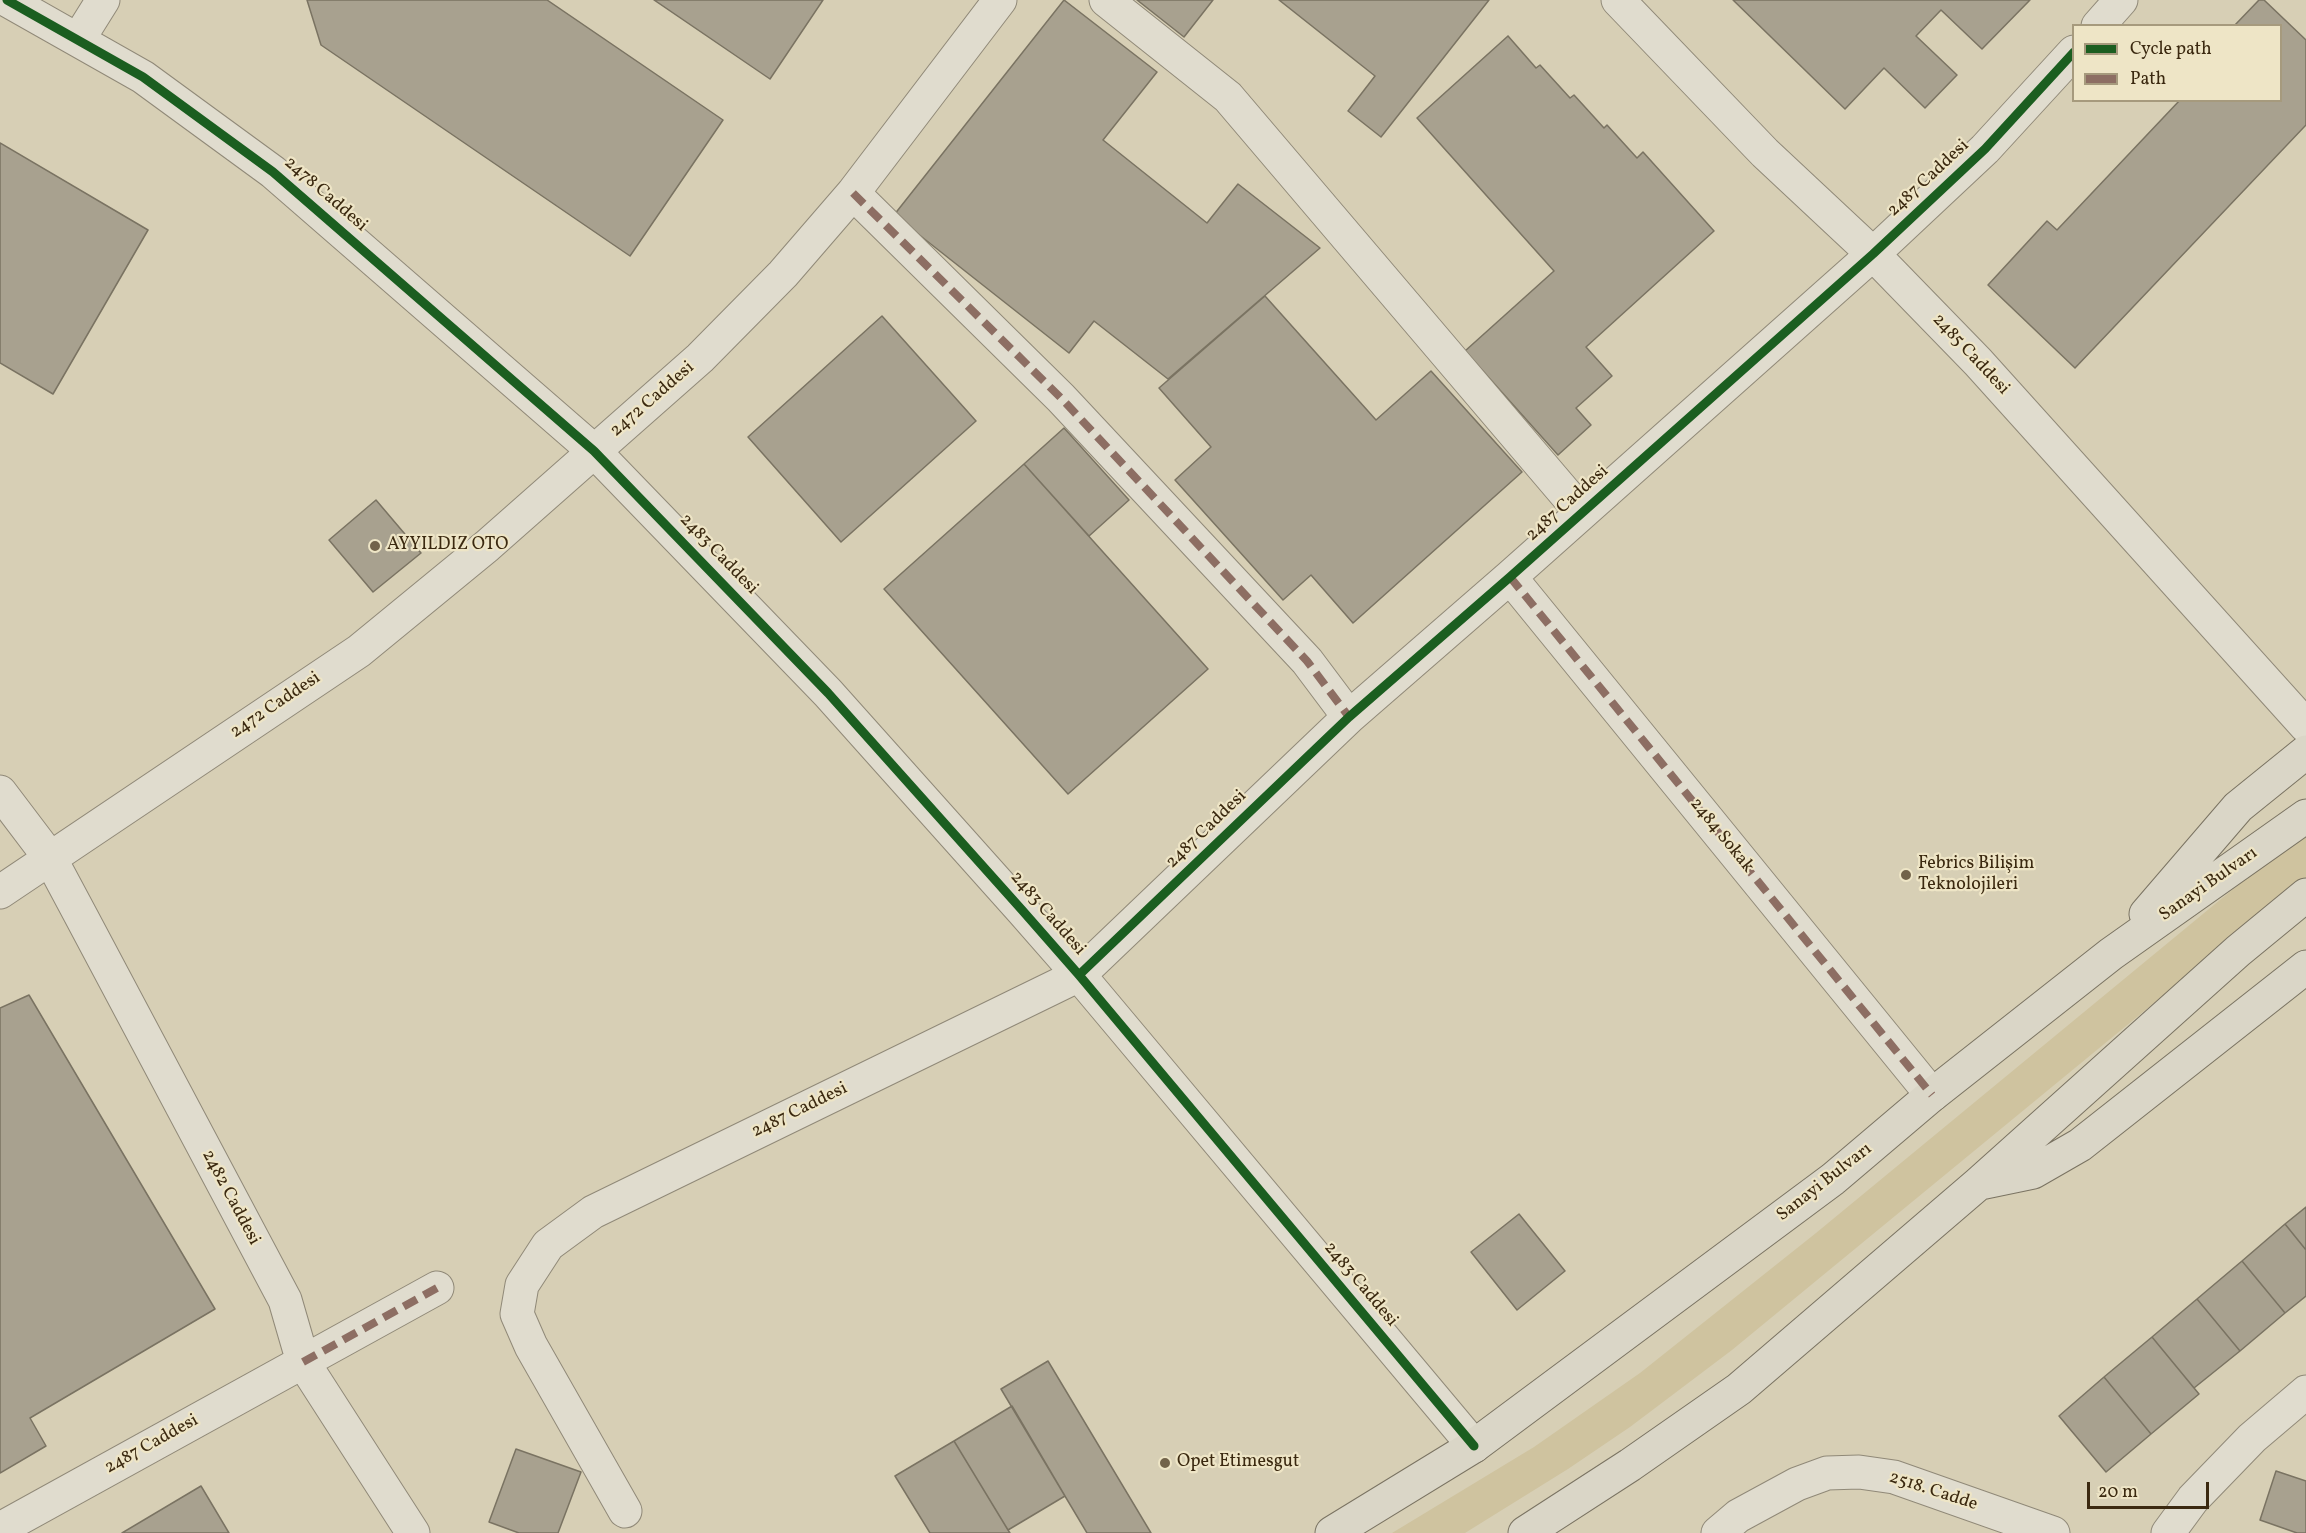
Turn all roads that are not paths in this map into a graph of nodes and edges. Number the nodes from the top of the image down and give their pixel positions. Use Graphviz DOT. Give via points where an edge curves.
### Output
graph roads {
  1 [pos="7,0"];
  2 [pos="103,0"];
  3 [pos="1000,0"];
  4 [pos="1106,0"];
  5 [pos="1618,0"];
  6 [pos="78,40"];
  7 [pos="2072,53"];
  8 [pos="853,193"];
  9 [pos="1873,254"];
  10 [pos="594,451"];
  11 [pos="1582,513"];
  12 [pos="1510,577"];
  13 [pos="1349,717"];
  14 [pos="2306,726"];
  15 [pos="2306,752"];
  16 [pos="0,792"];
  17 [pos="2306,816"];
  18 [pos="50,858"];
  19 [pos="0,892"];
  20 [pos="2306,895"];
  21 [pos="2111,954"];
  22 [pos="2306,967"];
  23 [pos="1079,975"];
  24 [pos="1932,1095"];
  25 [pos="1978,1184"];
  26 [pos="437,1288"];
  27 [pos="303,1362"];
  28 [pos="2306,1392"];
  29 [pos="1474,1446"];
  30 [pos="625,1512"];
  31 [pos="0,1529"];
  32 [pos="414,1533"];
  33 [pos="1332,1533"];
  34 [pos="1525,1533"];
  35 [pos="1718,1533"];
  36 [pos="2053,1533"];
  37 [pos="2168,1533"];
  1 -- 6 [label="street, 2478 Caddesi"];
  2 -- 6 [label="street"];
  3 -- 8 [label="street, 2472 Caddesi"];
  4 -- 11 [label="street" via="1228,97"];
  5 -- 9 [label="street, 2485 Caddesi" via="1765,153"];
  6 -- 10 [label="street, 2478 Caddesi" via="143,77 273,172"];
  7 -- 9 [label="street, 2487 Caddesi" via="1985,149"];
  8 -- 10 [label="street, 2472 Caddesi" via="783,274 700,358"];
  8 -- 13 [label="street" via="1061,398 1307,661"];
  9 -- 11 [label="street, 2487 Caddesi"];
  9 -- 14 [label="street, 2485 Caddesi" via="1978,362"];
  10 -- 18 [label="street, 2472 Caddesi" via="359,651"];
  10 -- 23 [label="street, 2483 Caddesi" via="828,693"];
  11 -- 12 [label="street, 2487 Caddesi"];
  12 -- 13 [label="street, 2487 Caddesi"];
  12 -- 24 [label="street, 2484 Sokak"];
  13 -- 23 [label="street, 2487 Caddesi"];
  15 -- 21 [label="main road" via="2238,807"];
  16 -- 18 [label="street, 2482 Caddesi"];
  17 -- 21 [label="main road, Sanayi Bulvarı"];
  18 -- 19 [label="street, 2472 Caddesi"];
  18 -- 27 [label="street, 2482 Caddesi" via="285,1300"];
  20 -- 25 [label="main road"];
  21 -- 24 [label="main road, Sanayi Bulvarı"];
  22 -- 25 [label="main road" via="2080,1145 2033,1172"];
  23 -- 29 [label="street, 2483 Caddesi"];
  23 -- 30 [label="street, 2487 Caddesi" via="593,1212 548,1245 522,1285 517,1314 531,1346"];
  24 -- 29 [label="main road, Sanayi Bulvarı" via="1833,1179"];
  25 -- 34 [label="main road" via="1739,1389 1630,1466"];
  26 -- 27 [label="street, 2487 Caddesi"];
  27 -- 31 [label="street, 2487 Caddesi"];
  27 -- 32 [label="street, 2482 Caddesi"];
  28 -- 37 [label="street" via="2252,1438 2200,1491"];
  29 -- 33 [label="main road, Sanayi Bulvarı"];
  35 -- 36 [label="street, 2518. Cadde" via="1738,1516 1797,1484 1827,1473 1859,1472 1894,1478"];
}
